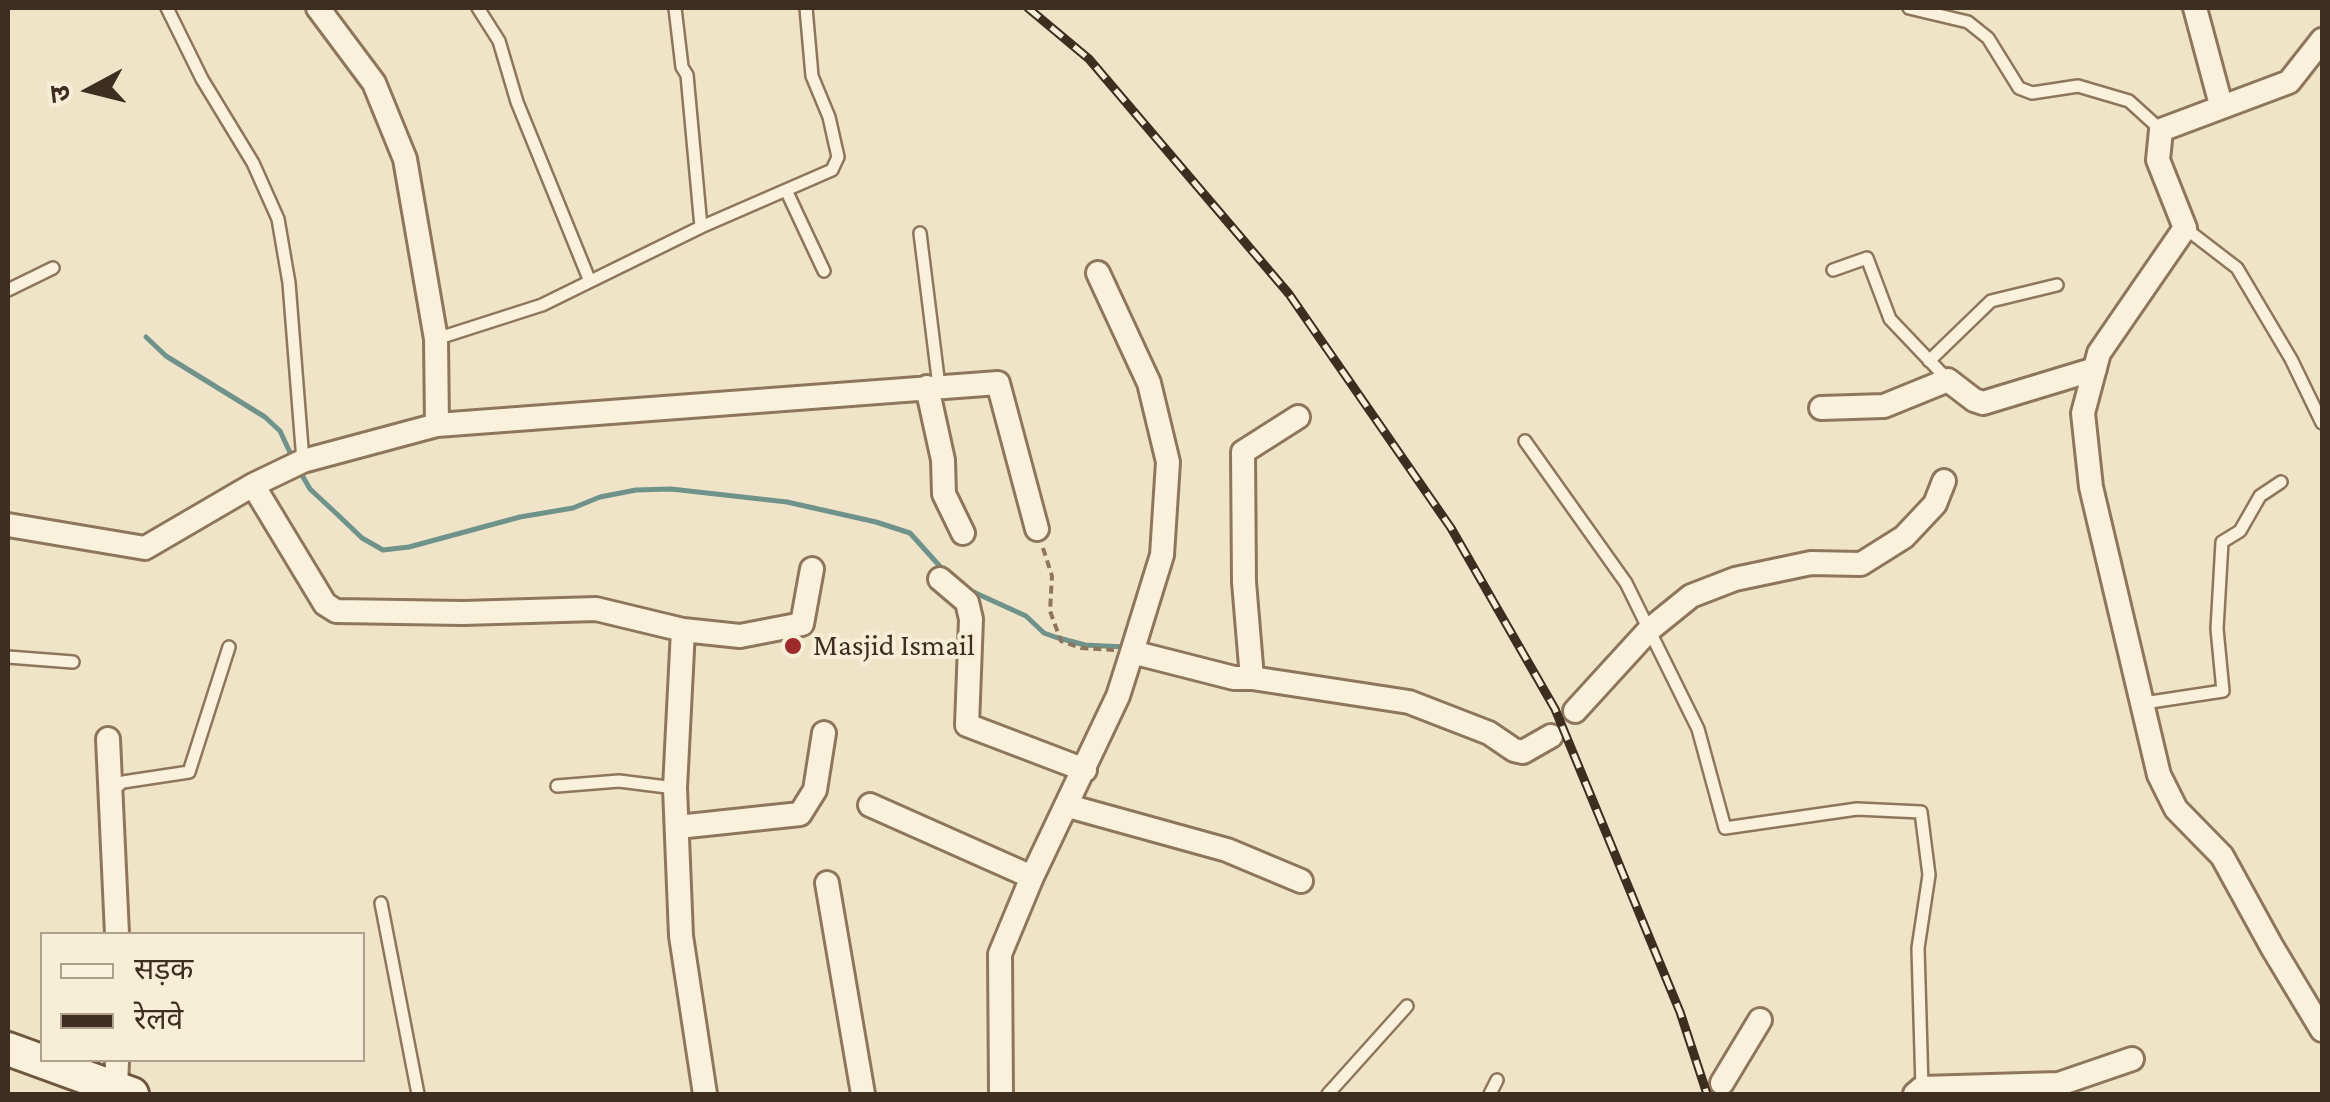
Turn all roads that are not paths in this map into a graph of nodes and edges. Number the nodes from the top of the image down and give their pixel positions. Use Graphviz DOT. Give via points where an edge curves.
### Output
graph roads {
  1 [pos="167,8"];
  2 [pos="318,8"];
  3 [pos="478,8"];
  4 [pos="675,8"];
  5 [pos="806,8"];
  6 [pos="1908,8"];
  7 [pos="2195,8"];
  8 [pos="2322,40"];
  9 [pos="2221,105"];
  10 [pos="2161,130"];
  11 [pos="786,190"];
  12 [pos="701,227"];
  13 [pos="2185,228"];
  14 [pos="920,233"];
  15 [pos="53,268"];
  16 [pos="1833,270"];
  17 [pos="824,271"];
  18 [pos="1098,272"];
  19 [pos="589,279"];
  20 [pos="2058,285"];
  21 [pos="8,290"];
  22 [pos="436,339"];
  23 [pos="1928,361"];
  24 [pos="2095,369"];
  25 [pos="1948,380"];
  26 [pos="933,387"];
  27 [pos="1822,408"];
  28 [pos="1298,418"];
  29 [pos="2322,423"];
  30 [pos="438,425"];
  31 [pos="1526,441"];
  32 [pos="303,461"];
  33 [pos="1944,481"];
  34 [pos="2281,482"];
  35 [pos="252,484"];
  36 [pos="8,525"];
  37 [pos="1037,529"];
  38 [pos="963,533"];
  39 [pos="812,569"];
  40 [pos="940,579"];
  41 [pos="683,630"];
  42 [pos="1649,630"];
  43 [pos="229,647"];
  44 [pos="1132,652"];
  45 [pos="8,657"];
  46 [pos="74,662"];
  47 [pos="1252,678"];
  48 [pos="2144,703"];
  49 [pos="1575,711"];
  50 [pos="824,733"];
  51 [pos="1550,736"];
  52 [pos="108,739"];
  53 [pos="1086,770"];
  54 [pos="557,786"];
  55 [pos="676,788"];
  56 [pos="110,792"];
  57 [pos="870,805"];
  58 [pos="1068,806"];
  59 [pos="678,828"];
  60 [pos="1032,877"];
  61 [pos="1301,881"];
  62 [pos="827,883"];
  63 [pos="382,903"];
  64 [pos="117,932"];
  65 [pos="1407,1006"];
  66 [pos="1760,1020"];
  67 [pos="2322,1030"];
  68 [pos="8,1049"];
  69 [pos="40,1058"];
  70 [pos="2132,1058"];
  71 [pos="53,1062"];
  72 [pos="1497,1080"];
  73 [pos="122,1082"];
  74 [pos="1722,1083"];
  75 [pos="1918,1091"];
  76 [pos="418,1094"];
  77 [pos="705,1094"];
  78 [pos="864,1094"];
  79 [pos="1000,1094"];
  80 [pos="1328,1094"];
  81 [pos="1490,1094"];
  1 -- 32 [label="lane" via="278,219"];
  2 -- 22 [label="street" via="374,83 405,159"];
  3 -- 19 [label="lane" via="499,41"];
  4 -- 12 [label="lane"];
  5 -- 11 [label="lane" via="812,76 838,156 832,170"];
  6 -- 10 [label="lane" via="1968,22 1988,38 2018,88 2032,94 2078,86 2129,101"];
  7 -- 9 [label="street"];
  8 -- 9 [label="street" via="2289,82"];
  9 -- 10 [label="street"];
  10 -- 13 [label="street" via="2158,160"];
  11 -- 12 [label="lane"];
  11 -- 17 [label="lane"];
  12 -- 19 [label="lane"];
  13 -- 24 [label="street" via="2099,353"];
  13 -- 29 [label="lane" via="2237,268"];
  14 -- 26 [label="lane"];
  15 -- 21 [label="lane"];
  16 -- 23 [label="lane" via="1868,258 1890,319"];
  18 -- 44 [label="street" via="1149,383 1168,462 1162,555"];
  19 -- 22 [label="lane" via="542,305"];
  20 -- 23 [label="lane" via="1990,301"];
  22 -- 30 [label="street"];
  23 -- 25 [label="lane"];
  24 -- 25 [label="street" via="1982,403"];
  24 -- 48 [label="street" via="2083,413 2091,487"];
  25 -- 27 [label="street" via="1884,406"];
  26 -- 30 [label="street"];
  26 -- 37 [label="street" via="998,383"];
  26 -- 38 [label="street" via="944,494"];
  28 -- 47 [label="street" via="1243,452"];
  30 -- 32 [label="street"];
  31 -- 42 [label="lane" via="1626,582"];
  32 -- 35 [label="street"];
  33 -- 42 [label="street" via="1935,504 1904,537 1861,564 1811,563 1735,580 1691,596"];
  34 -- 48 [label="lane" via="2260,496 2240,531 2222,542 2223,691"];
  35 -- 36 [label="street" via="145,548"];
  35 -- 41 [label="street" via="324,604 336,611 596,609"];
  39 -- 41 [label="street" via="802,624 740,636"];
  40 -- 53 [label="street" via="967,602 971,619 967,724"];
  41 -- 55 [label="street"];
  42 -- 49 [label="street"];
  42 -- 75 [label="lane" via="1698,728 1724,828 1857,809 1921,812 1929,875 1918,948"];
  43 -- 56 [label="lane" via="189,772 124,782"];
  44 -- 47 [label="street"];
  44 -- 53 [label="street"];
  45 -- 46 [label="lane"];
  47 -- 51 [label="street" via="1409,702 1523,752"];
  48 -- 67 [label="street" via="2160,775 2176,810 2222,856"];
  50 -- 59 [label="street" via="815,790 800,814"];
  52 -- 56 [label="street"];
  53 -- 58 [label="street"];
  54 -- 55 [label="lane" via="619,781"];
  55 -- 59 [label="street"];
  56 -- 64 [label="street"];
  57 -- 60 [label="street"];
  58 -- 60 [label="street"];
  58 -- 61 [label="street" via="1227,850"];
  59 -- 77 [label="street" via="680,936"];
  60 -- 79 [label="street" via="1000,954"];
  62 -- 78 [label="street"];
  63 -- 76 [label="lane"];
  65 -- 80 [label="lane"];
  66 -- 74 [label="street"];
  68 -- 69 [label="street"];
  70 -- 75 [label="street" via="2059,1084"];
  71 -- 73 [label="street"];
  72 -- 81 [label="lane"];
}
